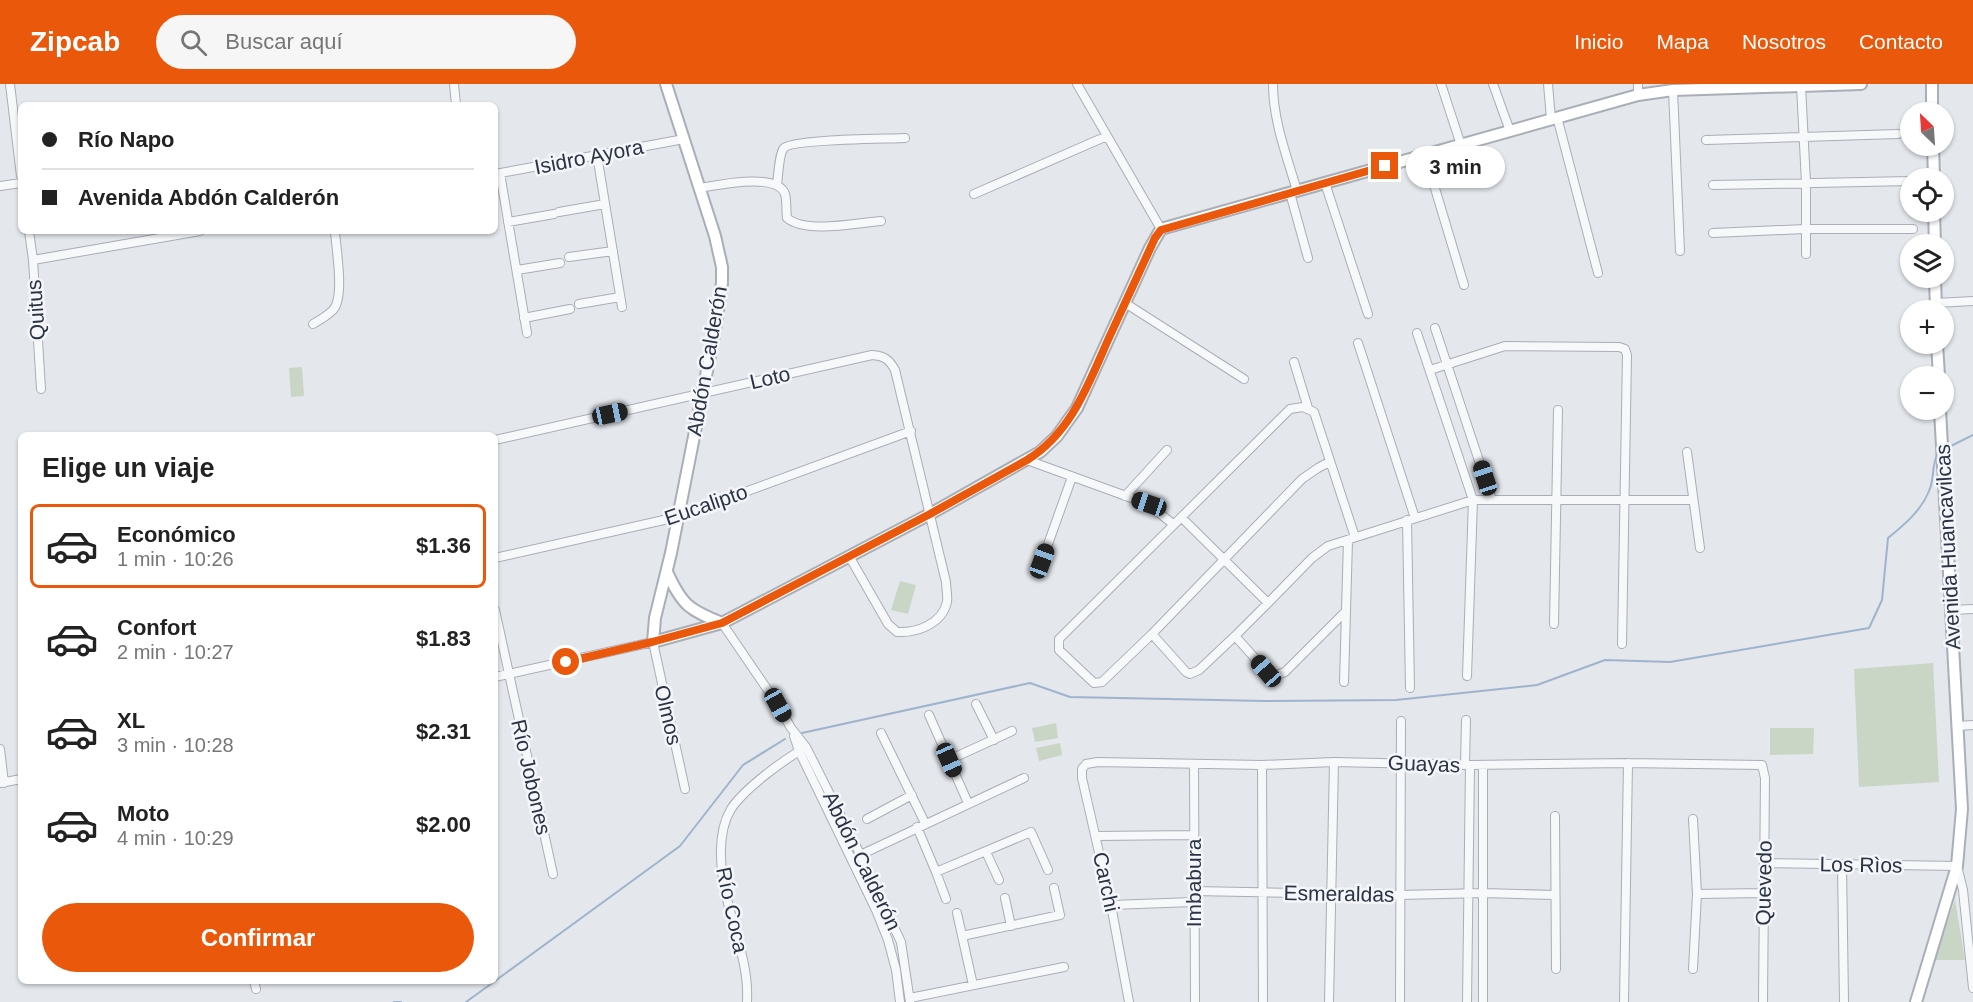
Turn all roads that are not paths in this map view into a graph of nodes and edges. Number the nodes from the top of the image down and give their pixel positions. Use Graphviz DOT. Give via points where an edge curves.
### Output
graph roads {
  1 [pos="10,84"];
  2 [pos="454,84"];
  3 [pos="666,84"];
  4 [pos="1077,84"];
  5 [pos="1273,84"];
  6 [pos="1441,84"];
  7 [pos="1493,84"];
  8 [pos="1548,84"];
  9 [pos="1862,84"];
  10 [pos="1932,84"];
  11 [pos="1739,86"];
  12 [pos="1801,86"];
  13 [pos="1638,89"];
  14 [pos="1674,90"];
  15 [pos="456,102"];
  16 [pos="1932,102"];
  17 [pos="1554,118"];
  18 [pos="1510,131"];
  19 [pos="1898,134"];
  20 [pos="1107,136"];
  21 [pos="1804,137"];
  22 [pos="905,138"];
  23 [pos="684,139"];
  24 [pos="1706,140"];
  25 [pos="1461,144"];
  26 [pos="18,151"];
  27 [pos="597,155"];
  28 [pos="1425,155"];
  29 [pos="498,174"];
  30 [pos="1900,181"];
  31 [pos="18,183"];
  32 [pos="1325,183"];
  33 [pos="1806,183"];
  34 [pos="777,185"];
  35 [pos="1713,185"];
  36 [pos="0,186"];
  37 [pos="700,189"];
  38 [pos="1294,192"];
  39 [pos="974,194"];
  40 [pos="605,204"];
  41 [pos="881,221"];
  42 [pos="508,222"];
  43 [pos="1806,229"];
  44 [pos="1913,229"];
  45 [pos="1161,230"];
  46 [pos="1713,233"];
  47 [pos="29,234"];
  48 [pos="183,234"];
  49 [pos="334,234"];
  50 [pos="613,251"];
  51 [pos="1680,251"];
  52 [pos="1806,254"];
  53 [pos="569,257"];
  54 [pos="1308,258"];
  55 [pos="33,260"];
  56 [pos="560,263"];
  57 [pos="517,270"];
  58 [pos="1598,273"];
  59 [pos="1464,285"];
  60 [pos="620,297"];
  61 [pos="1973,301"];
  62 [pos="1125,303"];
  63 [pos="579,304"];
  64 [pos="1954,304"];
  65 [pos="622,307"];
  66 [pos="570,309"];
  67 [pos="1368,314"];
  68 [pos="524,318"];
  69 [pos="314,324"];
  70 [pos="1435,328"];
  71 [pos="527,333"];
  72 [pos="1417,333"];
  73 [pos="1358,342"];
  74 [pos="1294,362"];
  75 [pos="1448,365"];
  76 [pos="1430,370"];
  77 [pos="1244,379"];
  78 [pos="41,389"];
  79 [pos="702,393"];
  80 [pos="1308,408"];
  81 [pos="1558,410"];
  82 [pos="1941,420"];
  83 [pos="911,431"];
  84 [pos="498,439"];
  85 [pos="1167,450"];
  86 [pos="1687,452"];
  87 [pos="1027,460"];
  88 [pos="1329,462"];
  89 [pos="1072,477"];
  90 [pos="1125,496"];
  91 [pos="1473,500"];
  92 [pos="1492,500"];
  93 [pos="1692,500"];
  94 [pos="1555,501"];
  95 [pos="1624,501"];
  96 [pos="930,514"];
  97 [pos="677,517"];
  98 [pos="1181,517"];
  99 [pos="1411,519"];
  100 [pos="1173,524"];
  101 [pos="1352,539"];
  102 [pos="1700,548"];
  103 [pos="849,556"];
  104 [pos="498,557"];
  105 [pos="1224,560"];
  106 [pos="1042,561"];
  107 [pos="667,572"];
  108 [pos="1268,603"];
  109 [pos="1973,609"];
  110 [pos="1951,610"];
  111 [pos="1345,612"];
  112 [pos="722,623"];
  113 [pos="1554,624"];
  114 [pos="498,625"];
  115 [pos="1152,634"];
  116 [pos="1235,636"];
  117 [pos="652,642"];
  118 [pos="1622,644"];
  119 [pos="508,675"];
  120 [pos="1467,676"];
  121 [pos="498,677"];
  122 [pos="1344,682"];
  123 [pos="1410,688"];
  124 [pos="976,704"];
  125 [pos="929,715"];
  126 [pos="1466,720"];
  127 [pos="1401,721"];
  128 [pos="1973,725"];
  129 [pos="1958,726"];
  130 [pos="1012,731"];
  131 [pos="881,733"];
  132 [pos="994,740"];
  133 [pos="0,748"];
  134 [pos="802,749"];
  135 [pos="949,760"];
  136 [pos="1334,762"];
  137 [pos="1400,763"];
  138 [pos="1628,763"];
  139 [pos="1086,764"];
  140 [pos="1194,764"];
  141 [pos="1263,765"];
  142 [pos="1468,765"];
  143 [pos="1483,765"];
  144 [pos="1762,765"];
  145 [pos="1024,778"];
  146 [pos="18,780"];
  147 [pos="2,783"];
  148 [pos="685,789"];
  149 [pos="912,795"];
  150 [pos="968,803"];
  151 [pos="1555,816"];
  152 [pos="867,819"];
  153 [pos="1693,819"];
  154 [pos="921,825"];
  155 [pos="1194,835"];
  156 [pos="1096,836"];
  157 [pos="986,852"];
  158 [pos="860,854"];
  159 [pos="852,859"];
  160 [pos="1764,863"];
  161 [pos="1842,865"];
  162 [pos="1957,866"];
  163 [pos="1048,870"];
  164 [pos="936,872"];
  165 [pos="553,874"];
  166 [pos="999,880"];
  167 [pos="1054,888"];
  168 [pos="1973,888"];
  169 [pos="1963,890"];
  170 [pos="1194,891"];
  171 [pos="1263,893"];
  172 [pos="1335,893"];
  173 [pos="1470,893"];
  174 [pos="1484,893"];
  175 [pos="1763,893"];
  176 [pos="1696,894"];
  177 [pos="1400,895"];
  178 [pos="1555,895"];
  179 [pos="1005,898"];
  180 [pos="946,899"];
  181 [pos="1193,902"];
  182 [pos="1111,904"];
  183 [pos="957,913"];
  184 [pos="1011,926"];
  185 [pos="962,936"];
  186 [pos="1064,967"];
  187 [pos="1556,969"];
  188 [pos="1693,969"];
  189 [pos="973,985"];
  190 [pos="1973,988"];
  191 [pos="910,1000"];
  192 [pos="747,1002"];
  193 [pos="900,1002"];
  194 [pos="1129,1002"];
  195 [pos="1194,1002"];
  196 [pos="1263,1002"];
  197 [pos="1329,1002"];
  198 [pos="1400,1002"];
  199 [pos="1467,1002"];
  200 [pos="1483,1002"];
  201 [pos="1624,1002"];
  202 [pos="1763,1002"];
  203 [pos="1844,1002"];
  204 [pos="1916,1002"];
  1 -- 26 [label="street"];
  2 -- 15 [label="street"];
  3 -- 23 [label="street, Abdón Calderón"];
  4 -- 20 [label="street"];
  5 -- 38 [label="street"];
  6 -- 25 [label="street"];
  7 -- 18 [label="street"];
  8 -- 17 [label="street"];
  9 -- 12 [label="street"];
  10 -- 16 [label="street"];
  11 -- 12 [label="street"];
  11 -- 14 [label="street"];
  12 -- 21 [label="street"];
  13 -- 14 [label="street"];
  13 -- 17 [label="street"];
  14 -- 51 [label="street"];
  17 -- 18 [label="street"];
  17 -- 58 [label="street"];
  18 -- 25 [label="street"];
  19 -- 21 [label="street"];
  20 -- 39 [label="street"];
  20 -- 45 [label="street"];
  21 -- 24 [label="street"];
  21 -- 33 [label="street"];
  22 -- 34 [label="street" via="789,145 782,152"];
  23 -- 27 [label="street, Isidro Ayora"];
  23 -- 37 [label="street, Abdón Calderón"];
  25 -- 28 [label="street"];
  27 -- 29 [label="street, Isidro Ayora"];
  27 -- 40 [label="street"];
  28 -- 32 [label="street"];
  28 -- 59 [label="street"];
  29 -- 42 [label="street"];
  30 -- 33 [label="street"];
  31 -- 36 [label="street"];
  32 -- 38 [label="street"];
  32 -- 67 [label="street"];
  33 -- 35 [label="street"];
  33 -- 43 [label="street"];
  34 -- 37 [label="street" via="751,181"];
  34 -- 41 [label="street" via="785,194 787,218 792,222 807,227"];
  37 -- 79 [label="street, Abdón Calderón" via="722,267"];
  38 -- 45 [label="street"];
  38 -- 54 [label="street"];
  40 -- 42 [label="street"];
  40 -- 50 [label="street"];
  42 -- 57 [label="street"];
  43 -- 44 [label="street"];
  43 -- 46 [label="street"];
  43 -- 52 [label="street"];
  45 -- 62 [label="street"];
  47 -- 55 [label="street, Quitus"];
  48 -- 55 [label="street"];
  49 -- 69 [label="street" via="338,299 334,309"];
  50 -- 53 [label="street"];
  50 -- 60 [label="street"];
  55 -- 78 [label="street, Quitus"];
  56 -- 57 [label="street"];
  57 -- 68 [label="street"];
  60 -- 63 [label="street"];
  60 -- 65 [label="street"];
  61 -- 64 [label="street"];
  62 -- 77 [label="street"];
  62 -- 87 [label="street" via="1077,408 1057,436"];
  66 -- 68 [label="street"];
  68 -- 71 [label="street"];
  70 -- 75 [label="street"];
  72 -- 76 [label="street"];
  73 -- 99 [label="street"];
  74 -- 80 [label="street"];
  75 -- 76 [label="street"];
  75 -- 92 [label="street"];
  75 -- 95 [label="street" via="1505,346 1625,349"];
  76 -- 91 [label="street"];
  79 -- 83 [label="street, Loto" via="881,355 895,370"];
  79 -- 84 [label="street, Loto"];
  79 -- 97 [label="street, Abdón Calderón"];
  80 -- 88 [label="street" via="1314,412"];
  80 -- 98 [label="street" via="1284,414"];
  81 -- 94 [label="street"];
  82 -- 110 [label="street, Avenida Huancavilcas"];
  83 -- 96 [label="street, Loto"];
  83 -- 97 [label="street, Eucalipto"];
  85 -- 90 [label="street"];
  86 -- 93 [label="street"];
  87 -- 89 [label="street"];
  87 -- 96 [label="street"];
  88 -- 101 [label="street"];
  88 -- 105 [label="street" via="1302,479"];
  89 -- 90 [label="street"];
  89 -- 106 [label="street"];
  90 -- 100 [label="street" via="1149,504"];
  91 -- 92 [label="street"];
  91 -- 99 [label="street"];
  91 -- 120 [label="street"];
  92 -- 94 [label="street"];
  93 -- 95 [label="street"];
  93 -- 102 [label="street"];
  94 -- 95 [label="street"];
  94 -- 113 [label="street"];
  95 -- 118 [label="street"];
  96 -- 103 [label="street"];
  96 -- 103 [label="street, Loto" via="947,602 939,618 925,628 897,632 888,624"];
  97 -- 104 [label="street, Eucalipto"];
  97 -- 107 [label="street, Abdón Calderón"];
  98 -- 100 [label="street"];
  98 -- 105 [label="street"];
  99 -- 101 [label="street"];
  99 -- 123 [label="street"];
  100 -- 115 [label="street" via="1057,645 1097,684"];
  101 -- 108 [label="street" via="1320,551"];
  101 -- 111 [label="street"];
  103 -- 112 [label="street"];
  105 -- 108 [label="street"];
  105 -- 115 [label="street"];
  107 -- 112 [label="street" via="676,593 692,610"];
  107 -- 117 [label="street, Abdón Calderón"];
  108 -- 116 [label="street"];
  109 -- 110 [label="street"];
  110 -- 129 [label="street, Avenida Huancavilcas"];
  111 -- 116 [label="street" via="1285,672 1277,675 1266,671"];
  111 -- 122 [label="street"];
  112 -- 117 [label="street"];
  112 -- 134 [label="street, Abdón Calderón" via="778,705"];
  114 -- 119 [label="street, Río Jobones"];
  115 -- 116 [label="street" via="1190,674"];
  117 -- 119 [label="street"];
  117 -- 148 [label="street, Olmos"];
  119 -- 121 [label="street"];
  119 -- 165 [label="street, Río Jobones"];
  124 -- 132 [label="street"];
  125 -- 135 [label="street"];
  126 -- 142 [label="street"];
  127 -- 137 [label="street"];
  128 -- 129 [label="street"];
  129 -- 162 [label="street, Avenida Huancavilcas" via="1962,809"];
  130 -- 132 [label="street"];
  131 -- 149 [label="street"];
  132 -- 135 [label="street"];
  133 -- 147 [label="street"];
  134 -- 158 [label="street, Abdón Calderón"];
  134 -- 159 [label="street, Abdón Calderón"];
  134 -- 192 [label="street, Río Coca" via="763,777 731,810 720,852 743,962"];
  135 -- 150 [label="street"];
  136 -- 137 [label="street, Guayas"];
  136 -- 141 [label="street, Guayas"];
  136 -- 172 [label="street"];
  137 -- 142 [label="street, Guayas"];
  137 -- 177 [label="street"];
  138 -- 143 [label="street, Guayas"];
  138 -- 144 [label="street, Guayas"];
  138 -- 201 [label="street"];
  139 -- 140 [label="street, Guayas"];
  139 -- 156 [label="street, Carchi" via="1082,778"];
  140 -- 141 [label="street, Guayas"];
  140 -- 155 [label="street, Imbabura"];
  141 -- 171 [label="street"];
  142 -- 143 [label="street, Guayas"];
  142 -- 173 [label="street"];
  143 -- 174 [label="street"];
  144 -- 160 [label="street, Quevedo"];
  145 -- 150 [label="street"];
  146 -- 147 [label="street"];
  149 -- 152 [label="street"];
  149 -- 154 [label="street"];
  150 -- 154 [label="street"];
  151 -- 178 [label="street"];
  153 -- 176 [label="street"];
  154 -- 158 [label="street"];
  154 -- 164 [label="street"];
  155 -- 156 [label="street"];
  155 -- 170 [label="street, Imbabura"];
  156 -- 182 [label="street, Carchi"];
  157 -- 163 [label="street" via="1031,832"];
  157 -- 164 [label="street"];
  157 -- 166 [label="street"];
  158 -- 159 [label="street"];
  158 -- 191 [label="street, Abdón Calderón" via="901,942"];
  159 -- 193 [label="street, Abdón Calderón" via="888,940"];
  160 -- 161 [label="street, Los Rìos"];
  160 -- 175 [label="street, Quevedo"];
  161 -- 162 [label="street, Los Rìos"];
  161 -- 203 [label="street"];
  162 -- 169 [label="street"];
  162 -- 204 [label="street, Avenida Huancavilcas"];
  164 -- 180 [label="street"];
  167 -- 184 [label="street" via="1060,915"];
  168 -- 169 [label="street"];
  169 -- 190 [label="street"];
  170 -- 171 [label="street, Esmeraldas"];
  170 -- 181 [label="street, Imbabura"];
  171 -- 172 [label="street, Esmeraldas"];
  171 -- 196 [label="street"];
  172 -- 177 [label="street, Esmeraldas"];
  172 -- 197 [label="street"];
  173 -- 174 [label="street"];
  173 -- 177 [label="street, Esmeraldas"];
  173 -- 199 [label="street"];
  174 -- 178 [label="street"];
  174 -- 200 [label="street"];
  175 -- 176 [label="street"];
  175 -- 202 [label="street, Quevedo"];
  176 -- 188 [label="street"];
  177 -- 198 [label="street"];
  178 -- 187 [label="street"];
  179 -- 184 [label="street"];
  181 -- 182 [label="street"];
  181 -- 195 [label="street, Imbabura"];
  182 -- 194 [label="street, Carchi"];
  183 -- 185 [label="street"];
  184 -- 185 [label="street"];
  185 -- 189 [label="street"];
  186 -- 189 [label="street"];
  189 -- 191 [label="street"];
}
